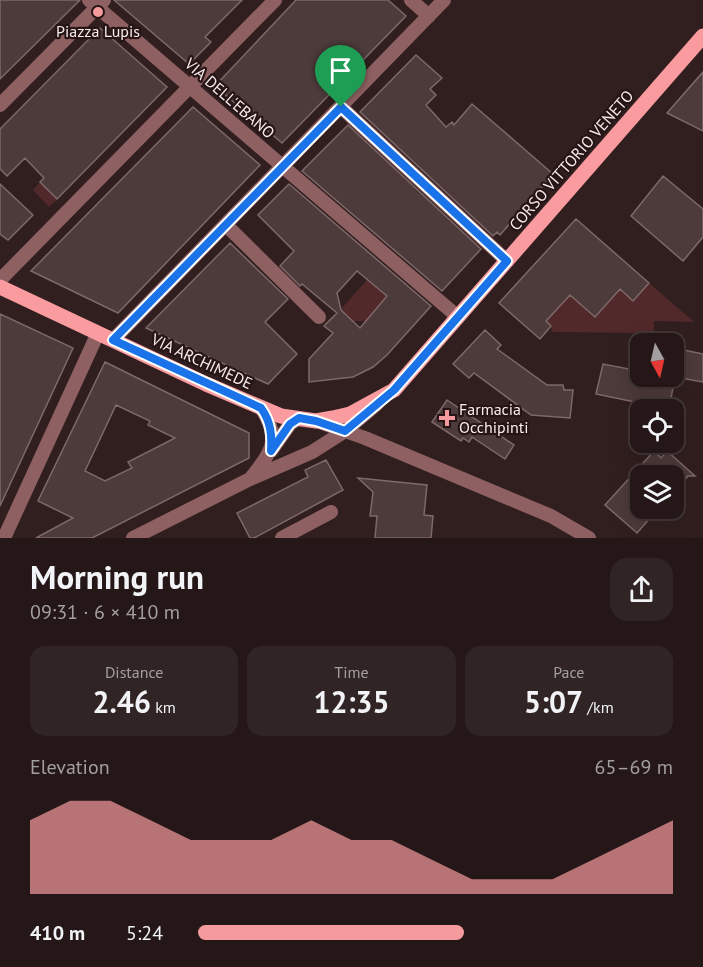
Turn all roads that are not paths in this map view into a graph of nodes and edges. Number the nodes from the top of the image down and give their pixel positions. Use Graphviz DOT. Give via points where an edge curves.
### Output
graph roads {
  1 [pos="275,0"];
  2 [pos="411,0"];
  3 [pos="444,0"];
  4 [pos="97,2"];
  5 [pos="429,15"];
  6 [pos="700,45"];
  7 [pos="191,86"];
  8 [pos="0,105"];
  9 [pos="341,107"];
  10 [pos="283,166"];
  11 [pos="226,225"];
  12 [pos="507,261"];
  13 [pos="0,280"];
  14 [pos="0,286"];
  15 [pos="319,317"];
  16 [pos="459,317"];
  17 [pos="98,333"];
  18 [pos="113,340"];
  19 [pos="394,390"];
  20 [pos="261,408"];
  21 [pos="308,420"];
  22 [pos="345,431"];
  23 [pos="271,451"];
  24 [pos="312,452"];
  25 [pos="250,479"];
  26 [pos="331,512"];
  27 [pos="4,538"];
  28 [pos="133,538"];
  29 [pos="282,538"];
  30 [pos="589,538"];
  1 -- 7 [label="street"];
  2 -- 5 [label="street"];
  3 -- 5 [label="street"];
  4 -- 7 [label="street, VIA DELL'EBANO"];
  4 -- 8 [label="street"];
  5 -- 9 [label="street"];
  6 -- 12 [label="main road, CORSO VITTORIO VENETO"];
  7 -- 10 [label="street, VIA DELL'EBANO"];
  7 -- 13 [label="street"];
  9 -- 10 [label="street"];
  9 -- 12 [label="street"];
  10 -- 11 [label="street"];
  10 -- 16 [label="street, VIA DELL'EBANO"];
  11 -- 15 [label="street"];
  11 -- 18 [label="street"];
  12 -- 16 [label="main road, CORSO VITTORIO VENETO"];
  14 -- 17 [label="main road, VIA ARCHIMEDE"];
  16 -- 19 [label="main road, CORSO VITTORIO VENETO"];
  17 -- 18 [label="main road, VIA ARCHIMEDE"];
  17 -- 27 [label="street"];
  18 -- 20 [label="main road, VIA ARCHIMEDE"];
  19 -- 21 [label="main road, VIA ARCHIMEDE" via="350,414"];
  19 -- 22 [label="street"];
  20 -- 21 [label="main road, VIA ARCHIMEDE"];
  20 -- 23 [label="street" via="272,436"];
  21 -- 22 [label="street"];
  21 -- 23 [label="street" via="290,424"];
  21 -- 24 [label="street" via="320,436 319,445"];
  22 -- 24 [label="street"];
  22 -- 30 [label="street" via="551,516"];
  23 -- 25 [label="street"];
  24 -- 25 [label="street"];
  25 -- 28 [label="street"];
  26 -- 29 [label="street"];
}
